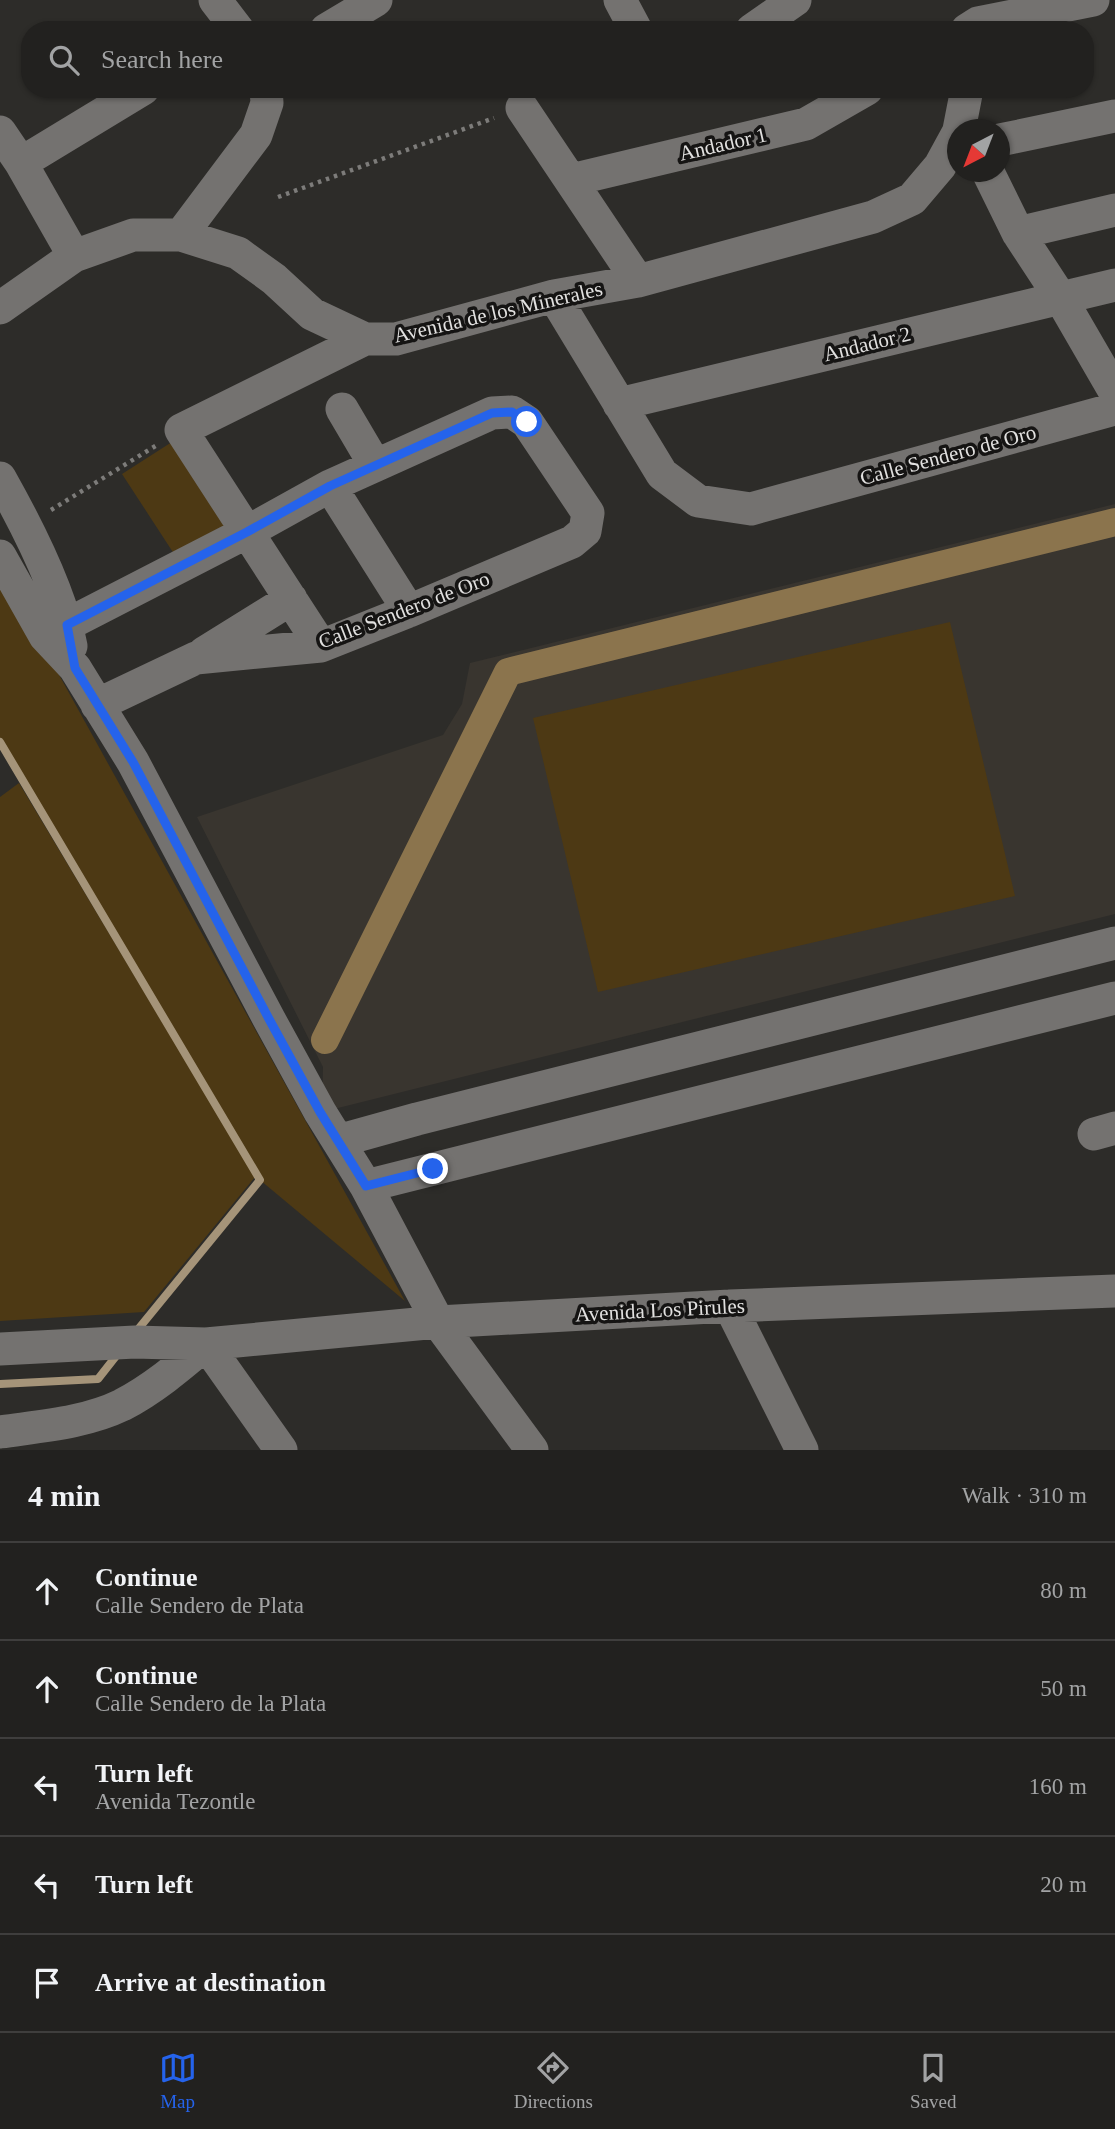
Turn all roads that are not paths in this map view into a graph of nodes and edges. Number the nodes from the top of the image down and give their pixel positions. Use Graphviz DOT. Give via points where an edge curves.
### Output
graph roads {
  1 [pos="215,0"];
  2 [pos="376,0"];
  3 [pos="620,0"];
  4 [pos="795,0"];
  5 [pos="1093,0"];
  6 [pos="231,21"];
  7 [pos="341,21"];
  8 [pos="631,21"];
  9 [pos="765,21"];
  10 [pos="976,21"];
  11 [pos="128,98"];
  12 [pos="267,98"];
  13 [pos="851,98"];
  14 [pos="965,98"];
  15 [pos="522,108"];
  16 [pos="1115,116"];
  17 [pos="962,119"];
  18 [pos="0,132"];
  19 [pos="1010,138"];
  20 [pos="947,153"];
  21 [pos="22,163"];
  22 [pos="571,180"];
  23 [pos="993,182"];
  24 [pos="1115,210"];
  25 [pos="1018,233"];
  26 [pos="181,235"];
  27 [pos="74,256"];
  28 [pos="638,281"];
  29 [pos="1115,285"];
  30 [pos="554,296"];
  31 [pos="1060,297"];
  32 [pos="0,309"];
  33 [pos="365,339"];
  34 [pos="1115,392"];
  35 [pos="619,404"];
  36 [pos="1115,409"];
  37 [pos="342,410"];
  38 [pos="375,465"];
  39 [pos="0,478"];
  40 [pos="330,486"];
  41 [pos="247,532"];
  42 [pos="0,556"];
  43 [pos="291,599"];
  44 [pos="409,611"];
  45 [pos="56,631"];
  46 [pos="321,646"];
  47 [pos="196,659"];
  48 [pos="97,705"];
  49 [pos="1115,943"];
  50 [pos="1115,998"];
  51 [pos="833,1014"];
  52 [pos="783,1027"];
  53 [pos="847,1066"];
  54 [pos="798,1077"];
  55 [pos="417,1119"];
  56 [pos="338,1141"];
  57 [pos="433,1169"];
  58 [pos="366,1186"];
  59 [pos="1115,1291"];
  60 [pos="730,1306"];
  61 [pos="439,1322"];
  62 [pos="206,1344"];
  63 [pos="0,1349"];
  64 [pos="17,1437"];
  65 [pos="281,1450"];
  66 [pos="532,1450"];
  67 [pos="802,1450"];
  1 -- 6 [label="street"];
  2 -- 7 [label="street"];
  3 -- 8 [label="street"];
  4 -- 9 [label="street"];
  5 -- 10 [label="street"];
  11 -- 21 [label="street"];
  12 -- 26 [label="street" via="256,135"];
  13 -- 22 [label="street, Andador 1" via="806,124"];
  14 -- 17 [label="street, Avenida de los Minerales"];
  15 -- 22 [label="street"];
  16 -- 19 [label="street"];
  18 -- 21 [label="street"];
  20 -- 28 [label="street, Avenida de los Minerales" via="912,199 873,217"];
  21 -- 27 [label="street"];
  22 -- 28 [label="street"];
  23 -- 25 [label="street"];
  24 -- 25 [label="street"];
  25 -- 31 [label="street"];
  26 -- 27 [label="street, Avenida de los Minerales" via="133,235"];
  26 -- 33 [label="street, Avenida de los Minerales" via="238,253 312,314"];
  27 -- 32 [label="street, Avenida de los Minerales"];
  28 -- 30 [label="street, Avenida de los Minerales"];
  29 -- 31 [label="street, Andador 2"];
  30 -- 33 [label="street, Avenida de los Minerales" via="396,340"];
  30 -- 35 [label="street"];
  31 -- 34 [label="street"];
  31 -- 35 [label="street, Andador 2"];
  33 -- 41 [label="street" via="181,430"];
  35 -- 36 [label="street, Calle Sendero de Oro" via="662,474 698,501 751,509"];
  37 -- 38 [label="street"];
  38 -- 40 [label="street"];
  38 -- 44 [label="street, Calle Sendero de Oro" via="492,413 512,412 527,422 588,513 585,531 572,542"];
  39 -- 45 [label="street" via="26,525"];
  40 -- 41 [label="street"];
  40 -- 44 [label="street"];
  41 -- 43 [label="street"];
  41 -- 45 [label="street"];
  42 -- 45 [label="street"];
  43 -- 46 [label="street"];
  43 -- 47 [label="street"];
  44 -- 46 [label="street, Calle Sendero de Oro"];
  45 -- 48 [label="street"];
  46 -- 47 [label="street, Calle Sendero de Oro"];
  47 -- 48 [label="street, Calle Sendero de Oro"];
  48 -- 56 [label="street" via="133,762"];
  49 -- 51 [label="street"];
  50 -- 53 [label="street"];
  51 -- 52 [label="street"];
  51 -- 53 [label="street"];
  52 -- 54 [label="street"];
  52 -- 55 [label="street"];
  53 -- 54 [label="street"];
  54 -- 57 [label="street"];
  55 -- 56 [label="street"];
  55 -- 57 [label="street"];
  56 -- 58 [label="street"];
  57 -- 58 [label="street"];
  58 -- 61 [label="street"];
  59 -- 60 [label="street, Avenida Los Pirules"];
  60 -- 61 [label="street, Avenida Los Pirules"];
  60 -- 67 [label="street"];
  61 -- 62 [label="street, Avenida Los Pirules"];
  61 -- 66 [label="street"];
  62 -- 63 [label="street, Avenida Los Pirules" via="135,1342"];
  62 -- 64 [label="street" via="164,1379 122,1405"];
  62 -- 65 [label="street"];
}
